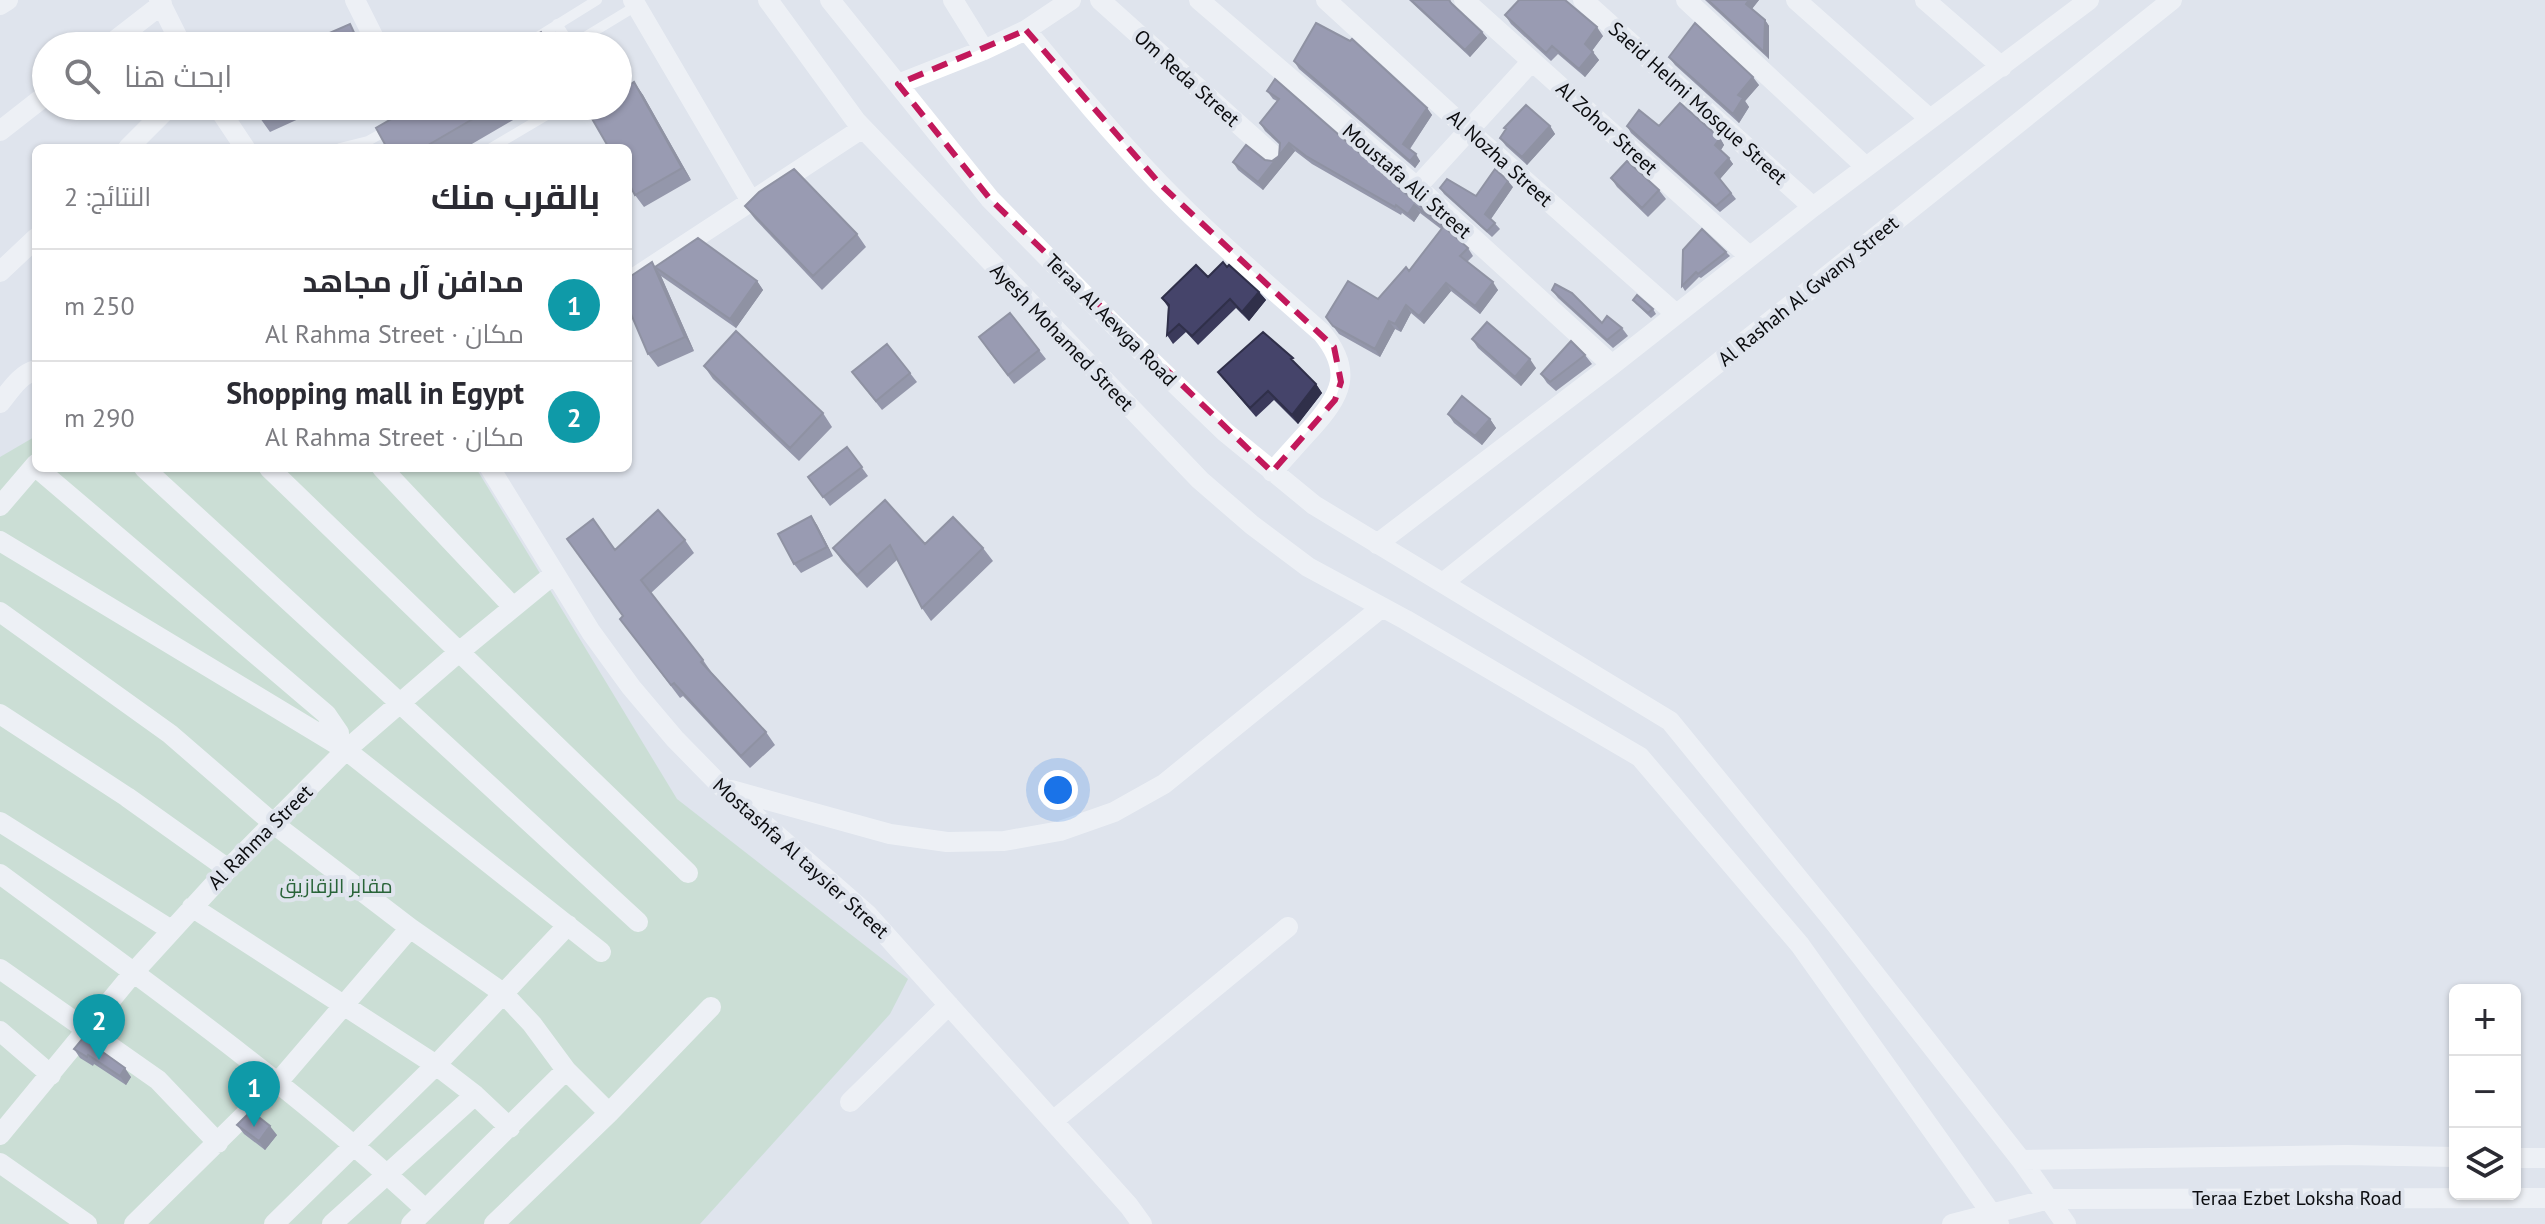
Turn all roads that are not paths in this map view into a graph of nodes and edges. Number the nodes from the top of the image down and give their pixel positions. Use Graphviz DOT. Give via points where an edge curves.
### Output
graph roads {
  1 [pos="8,0"];
  2 [pos="355,0"];
  3 [pos="597,0"];
  4 [pos="768,0"];
  5 [pos="830,0"];
  6 [pos="953,0"];
  7 [pos="1100,0"];
  8 [pos="1199,0"];
  9 [pos="1326,0"];
  10 [pos="1464,0"];
  11 [pos="1583,0"];
  12 [pos="1686,0"];
  13 [pos="1796,0"];
  14 [pos="1925,0"];
  15 [pos="2089,0"];
  16 [pos="2172,0"];
  17 [pos="1069,1"];
  18 [pos="160,2"];
  19 [pos="634,3"];
  20 [pos="0,5"];
  21 [pos="557,24"];
  22 [pos="1026,30"];
  23 [pos="125,32"];
  24 [pos="175,32"];
  25 [pos="371,32"];
  26 [pos="545,32"];
  27 [pos="562,32"];
  28 [pos="592,32"];
  29 [pos="984,50"];
  30 [pos="1532,61"];
  31 [pos="2002,67"];
  32 [pos="898,84"];
  33 [pos="32,106"];
  34 [pos="1930,119"];
  35 [pos="156,120"];
  36 [pos="224,120"];
  37 [pos="404,120"];
  38 [pos="538,120"];
  39 [pos="863,128"];
  40 [pos="0,131"];
  41 [pos="1469,131"];
  42 [pos="132,144"];
  43 [pos="236,144"];
  44 [pos="371,144"];
  45 [pos="498,144"];
  46 [pos="1274,156"];
  47 [pos="1866,167"];
  48 [pos="1417,187"];
  49 [pos="751,201"];
  50 [pos="1813,207"];
  51 [pos="32,242"];
  52 [pos="1749,256"];
  53 [pos="0,272"];
  54 [pos="632,279"];
  55 [pos="1676,314"];
  56 [pos="1612,365"];
  57 [pos="32,372"];
  58 [pos="0,403"];
  59 [pos="32,470"];
  60 [pos="43,472"];
  61 [pos="148,472"];
  62 [pos="273,472"];
  63 [pos="386,472"];
  64 [pos="492,472"];
  65 [pos="1272,472"];
  66 [pos="2,499"];
  67 [pos="0,541"];
  68 [pos="1377,544"];
  69 [pos="554,574"];
  70 [pos="1444,582"];
  71 [pos="513,607"];
  72 [pos="1381,608"];
  73 [pos="0,612"];
  74 [pos="459,652"];
  75 [pos="399,703"];
  76 [pos="0,714"];
  77 [pos="342,747"];
  78 [pos="723,788"];
  79 [pos="0,822"];
  80 [pos="274,824"];
  81 [pos="228,869"];
  82 [pos="688,873"];
  83 [pos="0,874"];
  84 [pos="192,907"];
  85 [pos="638,922"];
  86 [pos="568,925"];
  87 [pos="1288,927"];
  88 [pos="410,928"];
  89 [pos="171,930"];
  90 [pos="601,952"];
  91 [pos="0,969"];
  92 [pos="134,972"];
  93 [pos="503,993"];
  94 [pos="342,1005"];
  95 [pos="949,1005"];
  96 [pos="711,1007"];
  97 [pos="85,1029"];
  98 [pos="0,1031"];
  99 [pos="436,1065"];
  100 [pos="566,1070"];
  101 [pos="51,1075"];
  102 [pos="278,1082"];
  103 [pos="475,1095"];
  104 [pos="850,1102"];
  105 [pos="609,1113"];
  106 [pos="1053,1121"];
  107 [pos="510,1128"];
  108 [pos="0,1135"];
  109 [pos="218,1143"];
  110 [pos="354,1145"];
  111 [pos="2449,1157"];
  112 [pos="2521,1158"];
  113 [pos="2545,1158"];
  114 [pos="2021,1160"];
  115 [pos="0,1163"];
  116 [pos="388,1174"];
  117 [pos="2545,1198"];
  118 [pos="2049,1199"];
  119 [pos="425,1209"];
  120 [pos="1996,1219"];
  121 [pos="87,1224"];
  122 [pos="134,1224"];
  123 [pos="274,1224"];
  124 [pos="332,1224"];
  125 [pos="411,1224"];
  126 [pos="494,1224"];
  127 [pos="1142,1224"];
  128 [pos="1952,1224"];
  129 [pos="2066,1224"];
  1 -- 20 [label="street"];
  2 -- 25 [label="street"];
  3 -- 21 [label="lane"];
  4 -- 39 [label="street, Ayesh Mohamed Street"];
  5 -- 32 [label="street, Teraa Al Aewga Road"];
  6 -- 29 [label="street"];
  7 -- 46 [label="street, Om Reda Street"];
  8 -- 48 [label="street, Moustafa Ali Street"];
  9 -- 41 [label="street, Al Nozha Street"];
  10 -- 30 [label="street, Al Zohor Street"];
  11 -- 50 [label="street, Saeid Helmi Mosque Street"];
  12 -- 47 [label="street"];
  13 -- 34 [label="street"];
  14 -- 31 [label="street"];
  15 -- 31 [label="street"];
  16 -- 70 [label="street, Al Rashah Al Gwany Street"];
  17 -- 22 [label="street"];
  18 -- 23 [label="street"];
  18 -- 24 [label="street"];
  19 -- 28 [label="lane"];
  19 -- 49 [label="street"];
  21 -- 26 [label="lane"];
  21 -- 27 [label="lane"];
  22 -- 29 [label="street"];
  22 -- 65 [label="street" via="1160,184 1334,347 1341,373 1335,400"];
  29 -- 32 [label="street"];
  30 -- 41 [label="street"];
  30 -- 52 [label="street, Al Zohor Street"];
  31 -- 34 [label="street"];
  32 -- 65 [label="street, Teraa Al Aewga Road" via="990,199 1114,325"];
  33 -- 40 [label="street"];
  34 -- 47 [label="street"];
  35 -- 42 [label="street"];
  36 -- 43 [label="street"];
  37 -- 44 [label="lane"];
  38 -- 45 [label="lane"];
  39 -- 49 [label="street"];
  39 -- 72 [label="street, Ayesh Mohamed Street" via="1200,480 1308,567"];
  41 -- 48 [label="street"];
  41 -- 55 [label="street, Al Nozha Street"];
  47 -- 50 [label="street"];
  48 -- 56 [label="street, Moustafa Ali Street"];
  49 -- 54 [label="street"];
  50 -- 52 [label="street"];
  51 -- 53 [label="street"];
  52 -- 55 [label="street"];
  55 -- 56 [label="street"];
  56 -- 68 [label="street"];
  57 -- 58 [label="street"];
  59 -- 66 [label="street"];
  60 -- 77 [label="street" via="326,714"];
  61 -- 75 [label="street"];
  62 -- 74 [label="street"];
  63 -- 71 [label="street"];
  64 -- 69 [label="street, Mostashfa Al taysier Street"];
  65 -- 68 [label="street, Teraa Al Aewga Road"];
  67 -- 77 [label="street"];
  68 -- 70 [label="street, Teraa Al Aewga Road"];
  69 -- 71 [label="street, Al Rahma Street"];
  69 -- 78 [label="street, Mostashfa Al taysier Street" via="631,687"];
  70 -- 114 [label="street, Teraa Al Aewga Road" via="1670,721"];
  71 -- 74 [label="street, Al Rahma Street"];
  72 -- 78 [label="street" via="1164,784 1114,812 1060,831 1004,841 947,842 876,831"];
  72 -- 120 [label="street, Ayesh Mohamed Street" via="1640,757 1800,945"];
  73 -- 80 [label="street" via="170,734"];
  74 -- 75 [label="street, Al Rahma Street"];
  74 -- 82 [label="street"];
  75 -- 77 [label="street, Al Rahma Street"];
  75 -- 85 [label="street"];
  76 -- 81 [label="street"];
  77 -- 80 [label="street, Al Rahma Street"];
  77 -- 86 [label="street"];
  78 -- 95 [label="street, Mostashfa Al taysier Street" via="867,914"];
  79 -- 89 [label="street"];
  80 -- 81 [label="street, Al Rahma Street"];
  80 -- 88 [label="street"];
  81 -- 84 [label="street, Al Rahma Street"];
  83 -- 92 [label="street"];
  84 -- 89 [label="street, Al Rahma Street"];
  84 -- 94 [label="street"];
  86 -- 90 [label="street"];
  86 -- 93 [label="street"];
  87 -- 106 [label="street"];
  88 -- 93 [label="street"];
  88 -- 94 [label="street"];
  89 -- 92 [label="street, Al Rahma Street"];
  91 -- 97 [label="street"];
  92 -- 97 [label="street, Al Rahma Street"];
  92 -- 102 [label="street"];
  93 -- 99 [label="street"];
  93 -- 100 [label="street"];
  94 -- 99 [label="street"];
  94 -- 102 [label="street"];
  95 -- 104 [label="street"];
  95 -- 106 [label="street, Mostashfa Al taysier Street"];
  96 -- 105 [label="street"];
  97 -- 101 [label="street, Al Rahma Street"];
  97 -- 109 [label="street" via="158,1080"];
  98 -- 101 [label="street"];
  99 -- 103 [label="street"];
  99 -- 110 [label="street"];
  100 -- 105 [label="street"];
  100 -- 107 [label="street"];
  101 -- 108 [label="street, Al Rahma Street"];
  102 -- 109 [label="street"];
  102 -- 110 [label="street"];
  103 -- 107 [label="street"];
  103 -- 116 [label="street"];
  105 -- 126 [label="street"];
  106 -- 127 [label="street, Mostashfa Al taysier Street"];
  107 -- 119 [label="street"];
  109 -- 122 [label="street"];
  110 -- 116 [label="street"];
  110 -- 123 [label="street"];
  111 -- 114 [label="street, Teraa Ezbet Loksha Road"];
  112 -- 113 [label="street"];
  114 -- 118 [label="street, Teraa Al Aewga Road"];
  115 -- 121 [label="street"];
  116 -- 119 [label="street"];
  116 -- 124 [label="street"];
  117 -- 118 [label="street, Teraa Ezbet Loksha Road"];
  118 -- 120 [label="street, Teraa Ezbet Loksha Road"];
  118 -- 129 [label="street, Teraa Al Aewga Road"];
  119 -- 125 [label="street"];
  120 -- 128 [label="street, Teraa Ezbet Loksha Road"];
}
